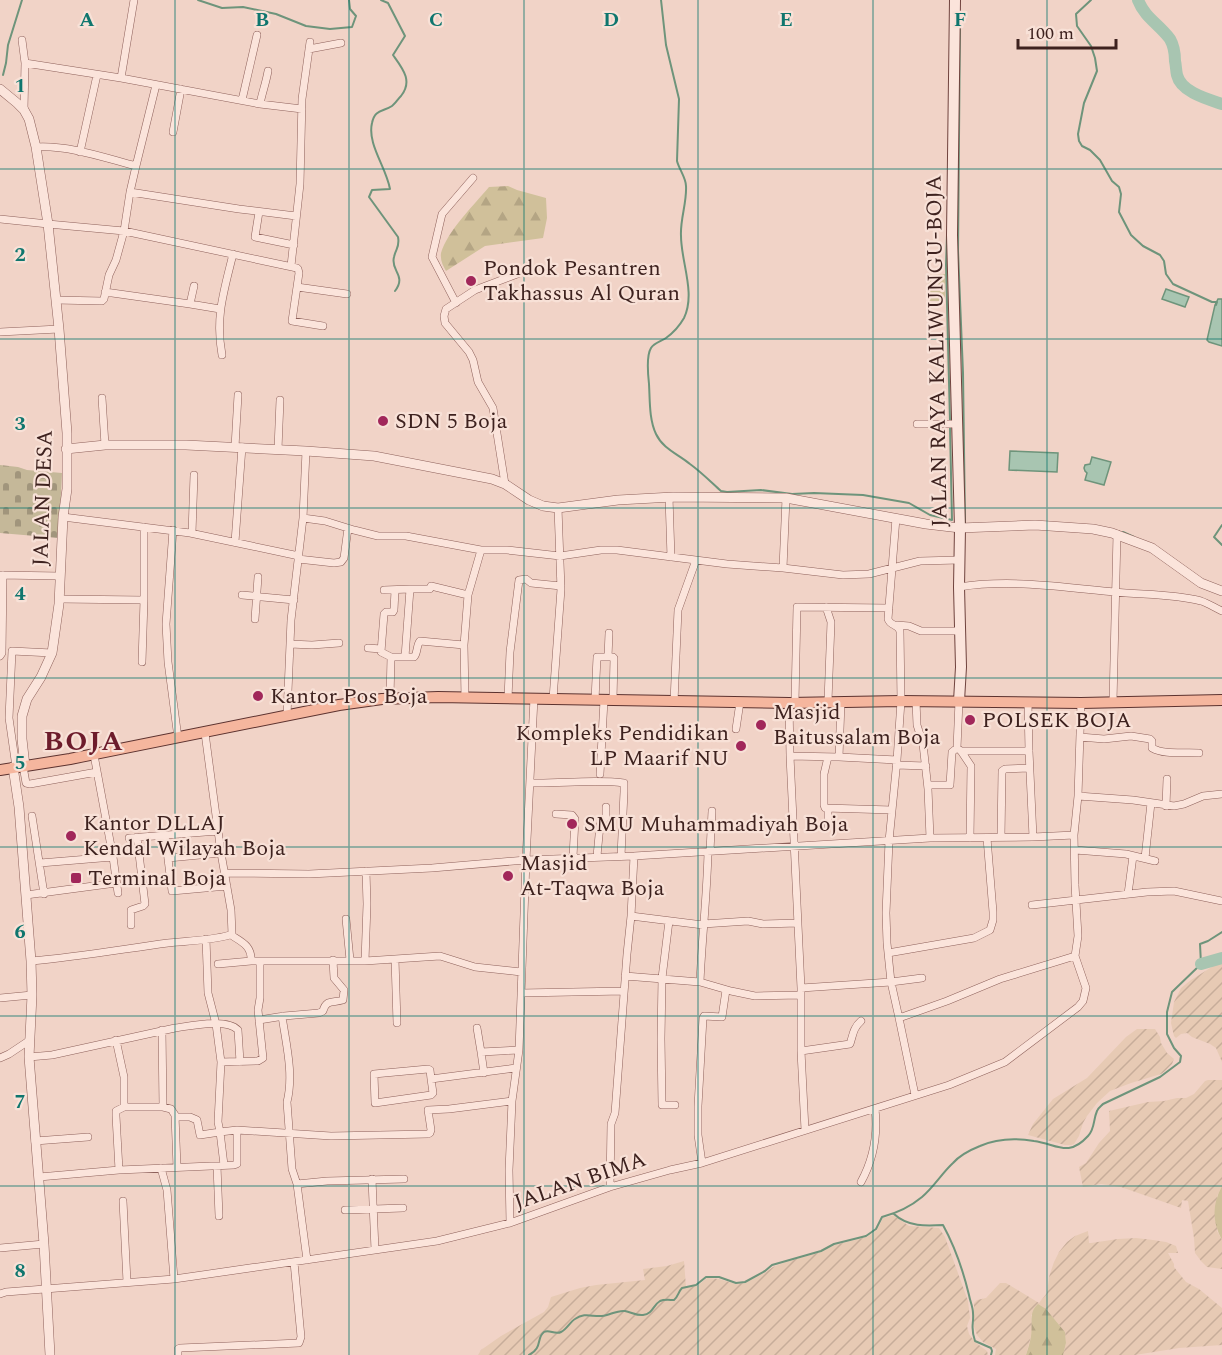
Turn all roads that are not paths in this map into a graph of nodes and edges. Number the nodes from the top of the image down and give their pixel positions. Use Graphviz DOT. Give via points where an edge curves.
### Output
graph roads {
  1 [pos="134,0"];
  2 [pos="955,0"];
  3 [pos="256,34"];
  4 [pos="22,40"];
  5 [pos="342,43"];
  6 [pos="25,63"];
  7 [pos="268,71"];
  8 [pos="97,75"];
  9 [pos="121,78"];
  10 [pos="156,85"];
  11 [pos="0,89"];
  12 [pos="181,89"];
  13 [pos="242,100"];
  14 [pos="260,104"];
  15 [pos="302,109"];
  16 [pos="24,110"];
  17 [pos="173,132"];
  18 [pos="36,147"];
  19 [pos="80,152"];
  20 [pos="136,166"];
  21 [pos="473,178"];
  22 [pos="130,192"];
  23 [pos="259,212"];
  24 [pos="297,216"];
  25 [pos="0,219"];
  26 [pos="48,224"];
  27 [pos="124,231"];
  28 [pos="294,245"];
  29 [pos="233,255"];
  30 [pos="291,266"];
  31 [pos="520,273"];
  32 [pos="194,286"];
  33 [pos="297,287"];
  34 [pos="105,292"];
  35 [pos="347,294"];
  36 [pos="56,300"];
  37 [pos="456,303"];
  38 [pos="190,304"];
  39 [pos="220,309"];
  40 [pos="323,326"];
  41 [pos="59,329"];
  42 [pos="0,332"];
  43 [pos="222,355"];
  44 [pos="238,395"];
  45 [pos="102,398"];
  46 [pos="280,400"];
  47 [pos="917,424"];
  48 [pos="956,424"];
  49 [pos="105,445"];
  50 [pos="238,447"];
  51 [pos="66,449"];
  52 [pos="278,449"];
  53 [pos="306,451"];
  54 [pos="194,475"];
  55 [pos="505,484"];
  56 [pos="669,497"];
  57 [pos="786,498"];
  58 [pos="558,508"];
  59 [pos="63,517"];
  60 [pos="303,518"];
  61 [pos="896,518"];
  62 [pos="144,527"];
  63 [pos="348,528"];
  64 [pos="960,528"];
  65 [pos="173,530"];
  66 [pos="192,533"];
  67 [pos="1117,534"];
  68 [pos="235,542"];
  69 [pos="481,549"];
  70 [pos="560,556"];
  71 [pos="298,557"];
  72 [pos="671,557"];
  73 [pos="696,560"];
  74 [pos="959,560"];
  75 [pos="783,568"];
  76 [pos="892,568"];
  77 [pos="1,575"];
  78 [pos="60,576"];
  79 [pos="258,576"];
  80 [pos="561,586"];
  81 [pos="959,587"];
  82 [pos="410,589"];
  83 [pos="384,590"];
  84 [pos="395,590"];
  85 [pos="1222,591"];
  86 [pos="1116,592"];
  87 [pos="242,595"];
  88 [pos="468,595"];
  89 [pos="256,596"];
  90 [pos="59,599"];
  91 [pos="144,600"];
  92 [pos="294,600"];
  93 [pos="826,607"];
  94 [pos="889,608"];
  95 [pos="1222,611"];
  96 [pos="255,619"];
  97 [pos="896,625"];
  98 [pos="960,631"];
  99 [pos="609,633"];
  100 [pos="339,643"];
  101 [pos="290,644"];
  102 [pos="464,645"];
  103 [pos="368,648"];
  104 [pos="381,649"];
  105 [pos="52,652"];
  106 [pos="0,656"];
  107 [pos="391,657"];
  108 [pos="405,657"];
  109 [pos="608,657"];
  110 [pos="142,662"];
  111 [pos="390,698"];
  112 [pos="465,698"];
  113 [pos="508,698"];
  114 [pos="534,698"];
  115 [pos="553,699"];
  116 [pos="604,700"];
  117 [pos="1222,700"];
  118 [pos="901,701"];
  119 [pos="916,701"];
  120 [pos="959,701"];
  121 [pos="674,702"];
  122 [pos="740,702"];
  123 [pos="828,702"];
  124 [pos="841,702"];
  125 [pos="1113,702"];
  126 [pos="792,703"];
  127 [pos="1028,703"];
  128 [pos="1081,703"];
  129 [pos="287,715"];
  130 [pos="736,729"];
  131 [pos="205,733"];
  132 [pos="1080,737"];
  133 [pos="178,738"];
  134 [pos="959,749"];
  135 [pos="1029,751"];
  136 [pos="1199,753"];
  137 [pos="94,755"];
  138 [pos="790,756"];
  139 [pos="828,757"];
  140 [pos="839,757"];
  141 [pos="896,763"];
  142 [pos="926,766"];
  143 [pos="19,767"];
  144 [pos="1029,768"];
  145 [pos="0,770"];
  146 [pos="97,772"];
  147 [pos="600,774"];
  148 [pos="1167,779"];
  149 [pos="530,783"];
  150 [pos="927,784"];
  151 [pos="1222,794"];
  152 [pos="1078,796"];
  153 [pos="1151,803"];
  154 [pos="1166,806"];
  155 [pos="606,807"];
  156 [pos="828,809"];
  157 [pos="892,810"];
  158 [pos="712,812"];
  159 [pos="556,814"];
  160 [pos="32,816"];
  161 [pos="828,826"];
  162 [pos="218,831"];
  163 [pos="165,835"];
  164 [pos="1074,835"];
  165 [pos="137,837"];
  166 [pos="1000,837"];
  167 [pos="1033,837"];
  168 [pos="129,838"];
  169 [pos="930,838"];
  170 [pos="970,838"];
  171 [pos="987,838"];
  172 [pos="889,841"];
  173 [pos="795,847"];
  174 [pos="1075,850"];
  175 [pos="709,851"];
  176 [pos="221,853"];
  177 [pos="597,856"];
  178 [pos="621,856"];
  179 [pos="634,856"];
  180 [pos="1133,856"];
  181 [pos="113,857"];
  182 [pos="573,857"];
  183 [pos="168,858"];
  184 [pos="1144,858"];
  185 [pos="526,860"];
  186 [pos="1155,861"];
  187 [pos="40,863"];
  188 [pos="366,871"];
  189 [pos="225,873"];
  190 [pos="116,883"];
  191 [pos="227,886"];
  192 [pos="118,893"];
  193 [pos="44,894"];
  194 [pos="1128,894"];
  195 [pos="26,896"];
  196 [pos="1076,899"];
  197 [pos="1222,901"];
  198 [pos="1032,905"];
  199 [pos="631,916"];
  200 [pos="346,919"];
  201 [pos="669,921"];
  202 [pos="798,923"];
  203 [pos="703,924"];
  204 [pos="132,925"];
  205 [pos="231,935"];
  206 [pos="206,939"];
  207 [pos="888,953"];
  208 [pos="1075,956"];
  209 [pos="395,959"];
  210 [pos="333,960"];
  211 [pos="350,960"];
  212 [pos="31,961"];
  213 [pos="251,961"];
  214 [pos="260,961"];
  215 [pos="365,961"];
  216 [pos="218,964"];
  217 [pos="521,972"];
  218 [pos="625,976"];
  219 [pos="662,978"];
  220 [pos="922,978"];
  221 [pos="700,982"];
  222 [pos="891,982"];
  223 [pos="726,990"];
  224 [pos="624,991"];
  225 [pos="801,991"];
  226 [pos="521,993"];
  227 [pos="32,995"];
  228 [pos="0,998"];
  229 [pos="282,1016"];
  230 [pos="899,1018"];
  231 [pos="259,1020"];
  232 [pos="861,1021"];
  233 [pos="397,1023"];
  234 [pos="216,1024"];
  235 [pos="477,1028"];
  236 [pos="162,1030"];
  237 [pos="30,1040"];
  238 [pos="116,1040"];
  239 [pos="519,1050"];
  240 [pos="801,1051"];
  241 [pos="481,1052"];
  242 [pos="29,1057"];
  243 [pos="0,1058"];
  244 [pos="220,1062"];
  245 [pos="240,1062"];
  246 [pos="516,1068"];
  247 [pos="484,1073"];
  248 [pos="431,1079"];
  249 [pos="915,1095"];
  250 [pos="429,1096"];
  251 [pos="512,1101"];
  252 [pos="675,1105"];
  253 [pos="124,1107"];
  254 [pos="163,1107"];
  255 [pos="875,1109"];
  256 [pos="428,1110"];
  257 [pos="175,1117"];
  258 [pos="237,1130"];
  259 [pos="806,1130"];
  260 [pos="220,1132"];
  261 [pos="290,1133"];
  262 [pos="88,1137"];
  263 [pos="35,1141"];
  264 [pos="702,1163"];
  265 [pos="220,1165"];
  266 [pos="177,1167"];
  267 [pos="161,1168"];
  268 [pos="119,1170"];
  269 [pos="39,1177"];
  270 [pos="372,1179"];
  271 [pos="404,1179"];
  272 [pos="861,1182"];
  273 [pos="297,1184"];
  274 [pos="610,1187"];
  275 [pos="123,1201"];
  276 [pos="403,1208"];
  277 [pos="373,1209"];
  278 [pos="345,1210"];
  279 [pos="219,1216"];
  280 [pos="510,1223"];
  281 [pos="44,1244"];
  282 [pos="0,1248"];
  283 [pos="375,1250"];
  284 [pos="307,1260"];
  285 [pos="294,1262"];
  286 [pos="174,1279"];
  287 [pos="127,1282"];
  288 [pos="46,1289"];
  289 [pos="0,1294"];
  290 [pos="50,1355"];
  291 [pos="178,1355"];
  1 -- 9 [label="street"];
  2 -- 48 [label="main road, JALAN RAYA KALIWUNGU-BOJA" via="952,236"];
  3 -- 13 [label="street"];
  4 -- 6 [label="street, JALAN DESA"];
  5 -- 15 [label="street" via="309,46"];
  6 -- 8 [label="street"];
  6 -- 16 [label="street, JALAN DESA"];
  7 -- 14 [label="street"];
  8 -- 9 [label="street"];
  8 -- 19 [label="street"];
  9 -- 10 [label="street"];
  10 -- 12 [label="street"];
  10 -- 20 [label="street"];
  11 -- 16 [label="street, JALAN DESA"];
  12 -- 13 [label="street"];
  12 -- 17 [label="street"];
  13 -- 14 [label="street"];
  14 -- 15 [label="street"];
  15 -- 24 [label="street"];
  16 -- 18 [label="street, JALAN DESA"];
  18 -- 19 [label="street"];
  18 -- 26 [label="street, JALAN DESA"];
  19 -- 20 [label="street"];
  20 -- 22 [label="street"];
  21 -- 37 [label="street" via="442,214 432,257"];
  22 -- 23 [label="street"];
  22 -- 27 [label="street"];
  23 -- 24 [label="street"];
  23 -- 28 [label="street" via="255,237"];
  24 -- 28 [label="street"];
  25 -- 26 [label="street"];
  26 -- 27 [label="street"];
  26 -- 36 [label="street, JALAN DESA"];
  27 -- 29 [label="street"];
  27 -- 34 [label="street"];
  28 -- 30 [label="street"];
  29 -- 30 [label="street"];
  29 -- 39 [label="street"];
  30 -- 33 [label="street" via="298,269"];
  31 -- 37 [label="street" via="475,290"];
  32 -- 38 [label="street"];
  33 -- 35 [label="street"];
  33 -- 40 [label="street" via="292,321"];
  34 -- 36 [label="street" via="102,301"];
  34 -- 38 [label="street"];
  36 -- 41 [label="street, JALAN DESA"];
  37 -- 55 [label="street" via="446,309 445,323 469,352 478,382 493,408"];
  38 -- 39 [label="street"];
  39 -- 43 [label="street"];
  41 -- 42 [label="street"];
  41 -- 51 [label="street, JALAN DESA"];
  44 -- 50 [label="street"];
  45 -- 49 [label="street"];
  46 -- 52 [label="street"];
  47 -- 48 [label="street"];
  48 -- 64 [label="main road, JALAN RAYA KALIWUNGU-BOJA"];
  49 -- 50 [label="street"];
  49 -- 51 [label="street"];
  50 -- 52 [label="street"];
  50 -- 68 [label="street"];
  51 -- 59 [label="street, JALAN DESA"];
  52 -- 53 [label="street"];
  53 -- 55 [label="street" via="374,456"];
  53 -- 60 [label="street"];
  54 -- 66 [label="street"];
  55 -- 58 [label="street" via="529,500"];
  56 -- 57 [label="street"];
  56 -- 58 [label="street"];
  56 -- 72 [label="street"];
  57 -- 61 [label="street"];
  57 -- 75 [label="street"];
  58 -- 70 [label="street"];
  59 -- 62 [label="street"];
  59 -- 78 [label="street, JALAN DESA"];
  60 -- 63 [label="street"];
  60 -- 71 [label="street"];
  61 -- 64 [label="street"];
  61 -- 76 [label="street"];
  62 -- 65 [label="street"];
  62 -- 91 [label="street"];
  63 -- 69 [label="street" via="378,536 406,536"];
  63 -- 71 [label="street" via="342,562"];
  64 -- 67 [label="street" via="1035,525"];
  64 -- 74 [label="main road, JALAN RAYA KALIWUNGU-BOJA"];
  65 -- 66 [label="street"];
  65 -- 133 [label="street" via="166,624"];
  66 -- 68 [label="street"];
  67 -- 85 [label="street" via="1152,548 1200,583"];
  67 -- 86 [label="street"];
  68 -- 71 [label="street"];
  69 -- 70 [label="street"];
  69 -- 88 [label="street"];
  70 -- 72 [label="street" via="617,550"];
  70 -- 80 [label="street"];
  71 -- 92 [label="street"];
  72 -- 73 [label="street"];
  73 -- 75 [label="street"];
  73 -- 121 [label="street" via="678,610"];
  74 -- 76 [label="street" via="920,561"];
  74 -- 81 [label="main road, JALAN RAYA KALIWUNGU-BOJA"];
  75 -- 76 [label="street" via="856,575"];
  76 -- 94 [label="street"];
  77 -- 78 [label="street"];
  77 -- 106 [label="street"];
  78 -- 90 [label="street, JALAN DESA"];
  79 -- 89 [label="street"];
  80 -- 113 [label="street" via="519,580"];
  80 -- 115 [label="street"];
  81 -- 86 [label="street" via="1002,583"];
  81 -- 98 [label="main road, JALAN RAYA KALIWUNGU-BOJA"];
  82 -- 84 [label="street"];
  82 -- 88 [label="street" via="431,586"];
  82 -- 108 [label="street"];
  83 -- 84 [label="street"];
  84 -- 104 [label="street" via="394,610 384,614"];
  86 -- 95 [label="street" via="1202,602"];
  86 -- 125 [label="street"];
  87 -- 89 [label="street"];
  88 -- 102 [label="street"];
  89 -- 92 [label="street"];
  89 -- 96 [label="street"];
  90 -- 91 [label="street"];
  90 -- 105 [label="street, JALAN DESA"];
  91 -- 110 [label="street"];
  92 -- 101 [label="street"];
  93 -- 94 [label="street"];
  93 -- 123 [label="street" via="831,622"];
  93 -- 126 [label="street" via="796,608"];
  94 -- 97 [label="street" via="889,621"];
  97 -- 98 [label="street"];
  97 -- 118 [label="street" via="900,628"];
  98 -- 120 [label="main road, JALAN RAYA KALIWUNGU-BOJA"];
  99 -- 109 [label="street"];
  100 -- 101 [label="street"];
  101 -- 129 [label="street"];
  102 -- 108 [label="street" via="421,641 415,657"];
  102 -- 112 [label="street"];
  103 -- 104 [label="street"];
  104 -- 107 [label="street"];
  105 -- 143 [label="street, JALAN DESA" via="22,716"];
  105 -- 143 [label="street" via="12,651 9,718"];
  107 -- 108 [label="street"];
  107 -- 111 [label="street"];
  109 -- 116 [label="street" via="614,658"];
  109 -- 116 [label="street" via="597,657"];
  111 -- 112 [label="main road"];
  111 -- 129 [label="main road"];
  112 -- 113 [label="main road"];
  113 -- 114 [label="main road"];
  114 -- 115 [label="main road"];
  114 -- 149 [label="street"];
  115 -- 116 [label="main road"];
  116 -- 121 [label="main road"];
  116 -- 147 [label="street"];
  117 -- 125 [label="main road"];
  118 -- 119 [label="main road"];
  118 -- 124 [label="main road"];
  118 -- 141 [label="street"];
  119 -- 120 [label="main road"];
  119 -- 142 [label="street"];
  120 -- 127 [label="main road"];
  120 -- 134 [label="street"];
  121 -- 122 [label="main road"];
  122 -- 126 [label="main road"];
  122 -- 130 [label="street"];
  123 -- 124 [label="main road"];
  123 -- 126 [label="main road"];
  124 -- 140 [label="street"];
  125 -- 128 [label="main road"];
  126 -- 138 [label="street"];
  127 -- 128 [label="main road"];
  127 -- 135 [label="street"];
  128 -- 132 [label="street"];
  129 -- 131 [label="main road"];
  131 -- 133 [label="main road"];
  131 -- 162 [label="street"];
  132 -- 136 [label="street" via="1131,736 1151,740 1155,750"];
  132 -- 152 [label="street"];
  133 -- 137 [label="main road"];
  134 -- 135 [label="street"];
  134 -- 150 [label="street" via="952,752 950,785"];
  134 -- 170 [label="street" via="971,766"];
  135 -- 144 [label="street"];
  137 -- 143 [label="main road"];
  137 -- 146 [label="street"];
  138 -- 139 [label="street"];
  138 -- 173 [label="street"];
  139 -- 140 [label="street"];
  139 -- 156 [label="street" via="824,805"];
  140 -- 141 [label="street"];
  141 -- 142 [label="street"];
  141 -- 157 [label="street"];
  142 -- 150 [label="street"];
  143 -- 145 [label="main road"];
  143 -- 146 [label="street" via="29,784"];
  143 -- 195 [label="street, JALAN DESA"];
  144 -- 166 [label="street" via="1002,771"];
  144 -- 167 [label="street"];
  146 -- 181 [label="street"];
  148 -- 154 [label="street"];
  149 -- 178 [label="street" via="624,783"];
  149 -- 185 [label="street"];
  150 -- 169 [label="street"];
  151 -- 154 [label="street"];
  152 -- 153 [label="street"];
  152 -- 164 [label="street"];
  153 -- 154 [label="street"];
  153 -- 184 [label="street"];
  155 -- 177 [label="street"];
  156 -- 157 [label="street"];
  156 -- 161 [label="street"];
  157 -- 172 [label="street"];
  158 -- 175 [label="street"];
  159 -- 182 [label="street" via="574,817"];
  160 -- 187 [label="street"];
  162 -- 163 [label="street"];
  162 -- 176 [label="street"];
  163 -- 165 [label="street"];
  163 -- 183 [label="street"];
  164 -- 167 [label="street"];
  164 -- 174 [label="street"];
  165 -- 168 [label="street"];
  165 -- 204 [label="street" via="145,904 131,910"];
  166 -- 167 [label="street"];
  166 -- 171 [label="street"];
  169 -- 170 [label="street"];
  169 -- 172 [label="street"];
  170 -- 171 [label="street"];
  171 -- 207 [label="street" via="993,912 990,930 974,938"];
  172 -- 173 [label="street"];
  172 -- 207 [label="street"];
  173 -- 175 [label="street"];
  173 -- 202 [label="street"];
  174 -- 180 [label="street"];
  174 -- 196 [label="street"];
  175 -- 179 [label="street"];
  175 -- 203 [label="street"];
  176 -- 183 [label="street"];
  176 -- 189 [label="street"];
  177 -- 178 [label="street"];
  177 -- 182 [label="street"];
  178 -- 179 [label="street"];
  179 -- 199 [label="street"];
  180 -- 184 [label="street"];
  180 -- 194 [label="street"];
  181 -- 187 [label="street"];
  181 -- 190 [label="street"];
  182 -- 185 [label="street"];
  183 -- 191 [label="street" via="172,891"];
  184 -- 186 [label="street"];
  185 -- 188 [label="street"];
  185 -- 217 [label="street"];
  187 -- 193 [label="street"];
  188 -- 189 [label="street"];
  188 -- 215 [label="street"];
  189 -- 191 [label="street"];
  190 -- 192 [label="street"];
  190 -- 193 [label="street"];
  191 -- 205 [label="street"];
  193 -- 195 [label="street"];
  194 -- 196 [label="street"];
  194 -- 197 [label="street" via="1174,891"];
  195 -- 212 [label="street, JALAN DESA"];
  196 -- 198 [label="street"];
  196 -- 208 [label="street"];
  199 -- 201 [label="street"];
  199 -- 218 [label="street"];
  200 -- 211 [label="street"];
  201 -- 203 [label="street"];
  201 -- 219 [label="street"];
  202 -- 203 [label="street"];
  202 -- 225 [label="street"];
  203 -- 221 [label="street"];
  205 -- 206 [label="street"];
  205 -- 213 [label="street" via="247,946"];
  206 -- 212 [label="street"];
  206 -- 234 [label="street" via="208,993"];
  207 -- 222 [label="street"];
  208 -- 230 [label="street" via="1000,979"];
  208 -- 249 [label="street, JALAN BIMA" via="1086,988 1078,1007 1005,1062"];
  209 -- 215 [label="street"];
  209 -- 217 [label="street" via="440,956 475,968"];
  209 -- 233 [label="street"];
  210 -- 211 [label="street"];
  210 -- 214 [label="street"];
  210 -- 229 [label="street" via="334,978 344,990 343,1000 327,1002 319,1013"];
  211 -- 215 [label="street"];
  212 -- 227 [label="street, JALAN DESA"];
  213 -- 214 [label="street"];
  213 -- 216 [label="street"];
  214 -- 231 [label="street"];
  217 -- 226 [label="street"];
  218 -- 219 [label="street"];
  218 -- 224 [label="street"];
  219 -- 221 [label="street"];
  219 -- 252 [label="street" via="662,1105"];
  220 -- 222 [label="street"];
  221 -- 223 [label="street"];
  222 -- 225 [label="street"];
  222 -- 230 [label="street"];
  223 -- 225 [label="street" via="755,996"];
  223 -- 264 [label="street" via="722,1016 702,1018 698,1106"];
  224 -- 226 [label="street"];
  224 -- 274 [label="street" via="611,1124"];
  225 -- 240 [label="street"];
  226 -- 239 [label="street"];
  227 -- 228 [label="street"];
  227 -- 237 [label="street, JALAN DESA"];
  229 -- 231 [label="street"];
  229 -- 261 [label="street" via="290,1077"];
  230 -- 249 [label="street"];
  231 -- 245 [label="street" via="263,1058"];
  232 -- 240 [label="street" via="849,1044"];
  234 -- 236 [label="street"];
  234 -- 244 [label="street"];
  234 -- 245 [label="street" via="233,1025 238,1030"];
  235 -- 241 [label="street"];
  236 -- 238 [label="street"];
  236 -- 254 [label="street"];
  237 -- 242 [label="street, JALAN DESA"];
  237 -- 243 [label="street"];
  238 -- 242 [label="street"];
  238 -- 253 [label="street" via="124,1077"];
  239 -- 241 [label="street"];
  239 -- 246 [label="street"];
  240 -- 259 [label="street"];
  241 -- 247 [label="street"];
  242 -- 263 [label="street, JALAN DESA"];
  244 -- 245 [label="street"];
  244 -- 260 [label="street"];
  246 -- 247 [label="street"];
  246 -- 251 [label="street"];
  247 -- 248 [label="street"];
  248 -- 250 [label="street" via="433,1094"];
  248 -- 250 [label="street" via="429,1069 373,1075 376,1104"];
  249 -- 255 [label="street, JALAN BIMA"];
  250 -- 256 [label="street"];
  251 -- 256 [label="street"];
  251 -- 280 [label="street"];
  253 -- 254 [label="street"];
  253 -- 268 [label="street" via="116,1116"];
  254 -- 257 [label="street"];
  255 -- 259 [label="street, JALAN BIMA"];
  255 -- 272 [label="street" via="874,1148"];
  256 -- 261 [label="street" via="428,1134"];
  257 -- 260 [label="street" via="195,1118 200,1135"];
  257 -- 266 [label="street"];
  258 -- 260 [label="street"];
  258 -- 261 [label="street"];
  258 -- 265 [label="street" via="237,1164"];
  259 -- 264 [label="street, JALAN BIMA"];
  260 -- 265 [label="street"];
  261 -- 273 [label="street"];
  262 -- 263 [label="street"];
  263 -- 269 [label="street, JALAN DESA"];
  264 -- 274 [label="street, JALAN BIMA"];
  265 -- 266 [label="street"];
  265 -- 279 [label="street"];
  266 -- 267 [label="street"];
  267 -- 268 [label="street"];
  267 -- 286 [label="street"];
  268 -- 269 [label="street"];
  269 -- 281 [label="street, JALAN DESA"];
  270 -- 271 [label="street"];
  270 -- 273 [label="street"];
  270 -- 277 [label="street"];
  273 -- 284 [label="street"];
  274 -- 280 [label="street, JALAN BIMA"];
  275 -- 287 [label="street"];
  276 -- 277 [label="street"];
  277 -- 278 [label="street"];
  277 -- 283 [label="street"];
  280 -- 283 [label="street, JALAN BIMA" via="437,1241"];
  281 -- 282 [label="street"];
  281 -- 288 [label="street, JALAN DESA"];
  283 -- 284 [label="street, JALAN BIMA"];
  284 -- 285 [label="street, JALAN BIMA"];
  285 -- 286 [label="street, JALAN BIMA"];
  285 -- 291 [label="street" via="299,1343 180,1348"];
  286 -- 287 [label="street, JALAN BIMA"];
  287 -- 288 [label="street, JALAN BIMA"];
  288 -- 289 [label="street, JALAN BIMA"];
  288 -- 290 [label="street, JALAN DESA"];
}
